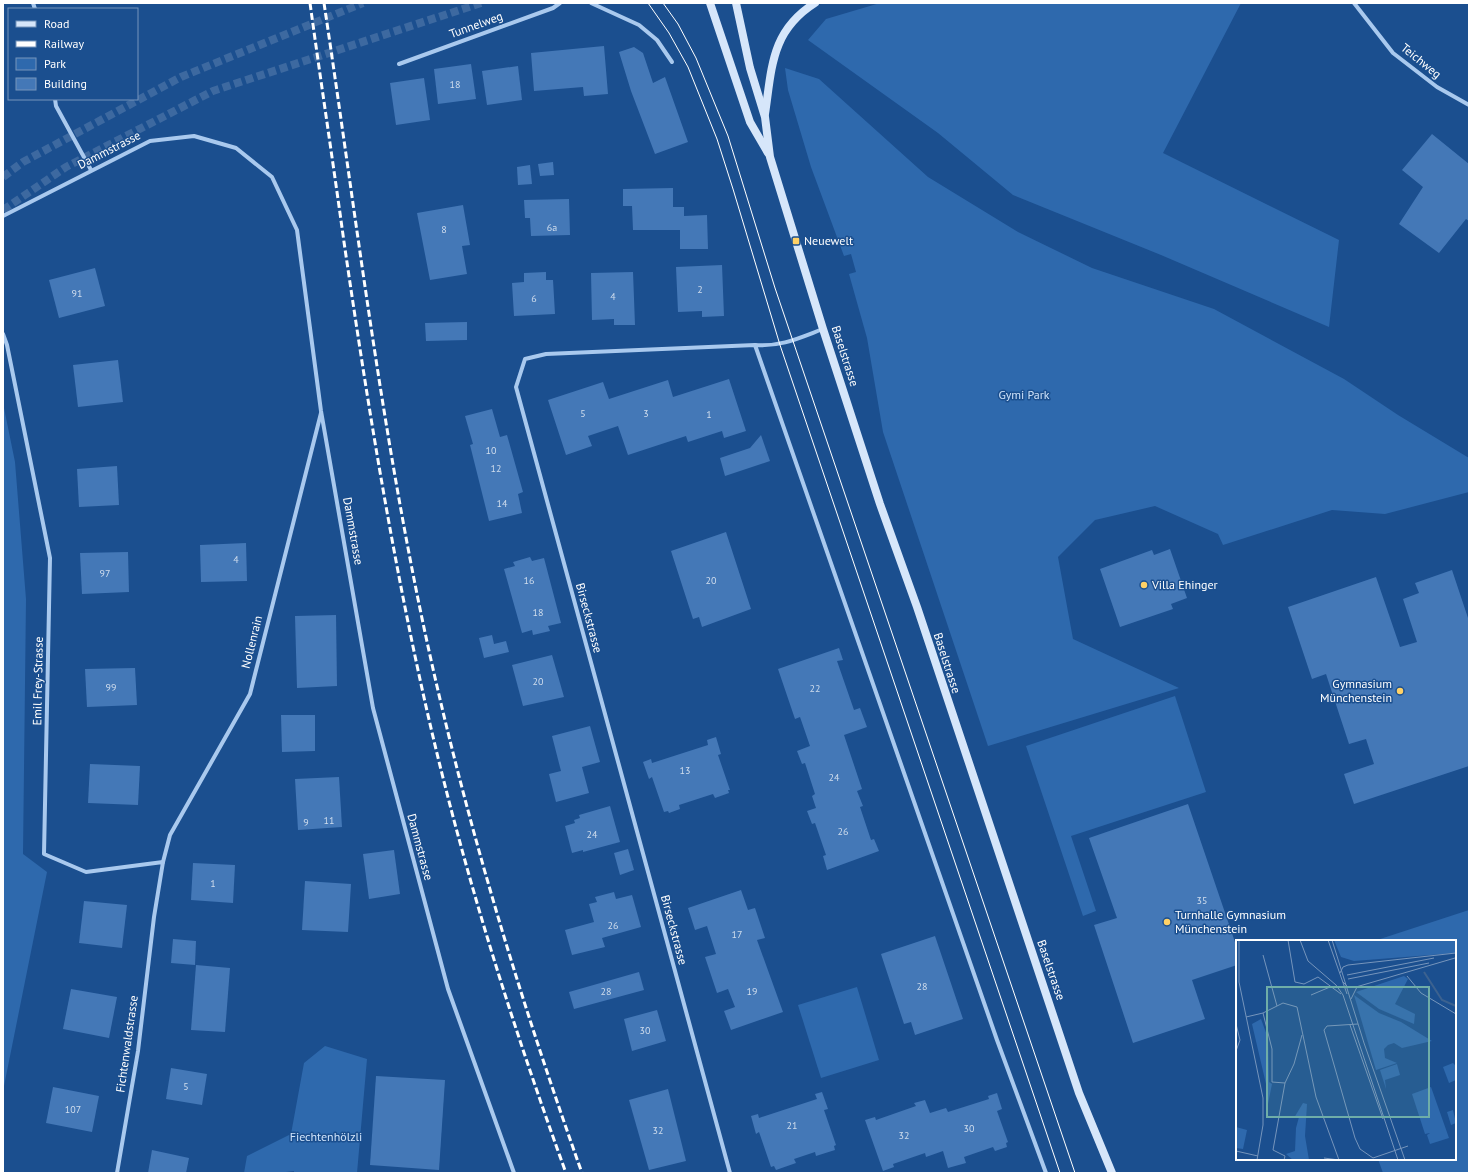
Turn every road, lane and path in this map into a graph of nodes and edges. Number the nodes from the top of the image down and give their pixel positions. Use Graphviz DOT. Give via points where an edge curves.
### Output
graph roads {
  1 [pos="560,3"];
  2 [pos="591,3"];
  3 [pos="710,3"];
  4 [pos="736,3"];
  5 [pos="815,3"];
  6 [pos="1354,3"];
  7 [pos="672,62"];
  8 [pos="398,64"];
  9 [pos="55,100"];
  10 [pos="1469,105"];
  11 [pos="765,117"];
  12 [pos="770,157"];
  13 [pos="91,170"];
  14 [pos="3,216"];
  15 [pos="823,329"];
  16 [pos="3,334"];
  17 [pos="755,345"];
  18 [pos="322,411"];
  19 [pos="164,862"];
  20 [pos="117,1173"];
  21 [pos="514,1173"];
  22 [pos="730,1173"];
  23 [pos="1046,1173"];
  24 [pos="1112,1173"];
  1 -- 8 [label="street, Tunnelweg" via="554,8"];
  2 -- 7 [label="street" via="639,25 657,40"];
  3 -- 12 [label="main road, Baselstrasse" via="750,122"];
  4 -- 11 [label="main road, Baselstrasse" via="750,68"];
  5 -- 11 [label="main road" via="783,33 774,58"];
  6 -- 10 [label="street, Teichweg" via="1393,53 1437,87"];
  9 -- 13 [label="street"];
  11 -- 12 [label="main road, Baselstrasse"];
  12 -- 15 [label="main road, Baselstrasse"];
  13 -- 14 [label="street, Dammstrasse"];
  13 -- 18 [label="street, Dammstrasse" via="150,141 194,136 236,148 272,177 297,230"];
  15 -- 17 [label="street, Birseckstrasse" via="780,345"];
  15 -- 24 [label="main road, Baselstrasse" via="1077,1086"];
  16 -- 19 [label="street, Emil Frey-Strasse" via="50,558 44,854 86,872"];
  17 -- 22 [label="street, Birseckstrasse" via="546,354 525,359 516,387"];
  17 -- 23 [label="street" via="997,1040"];
  18 -- 19 [label="street, Nollenrain" via="250,694 170,835"];
  18 -- 21 [label="street, Dammstrasse" via="373,708 448,990"];
  19 -- 20 [label="street, Fichtenwaldstrasse" via="154,917 138,1051"];
}
